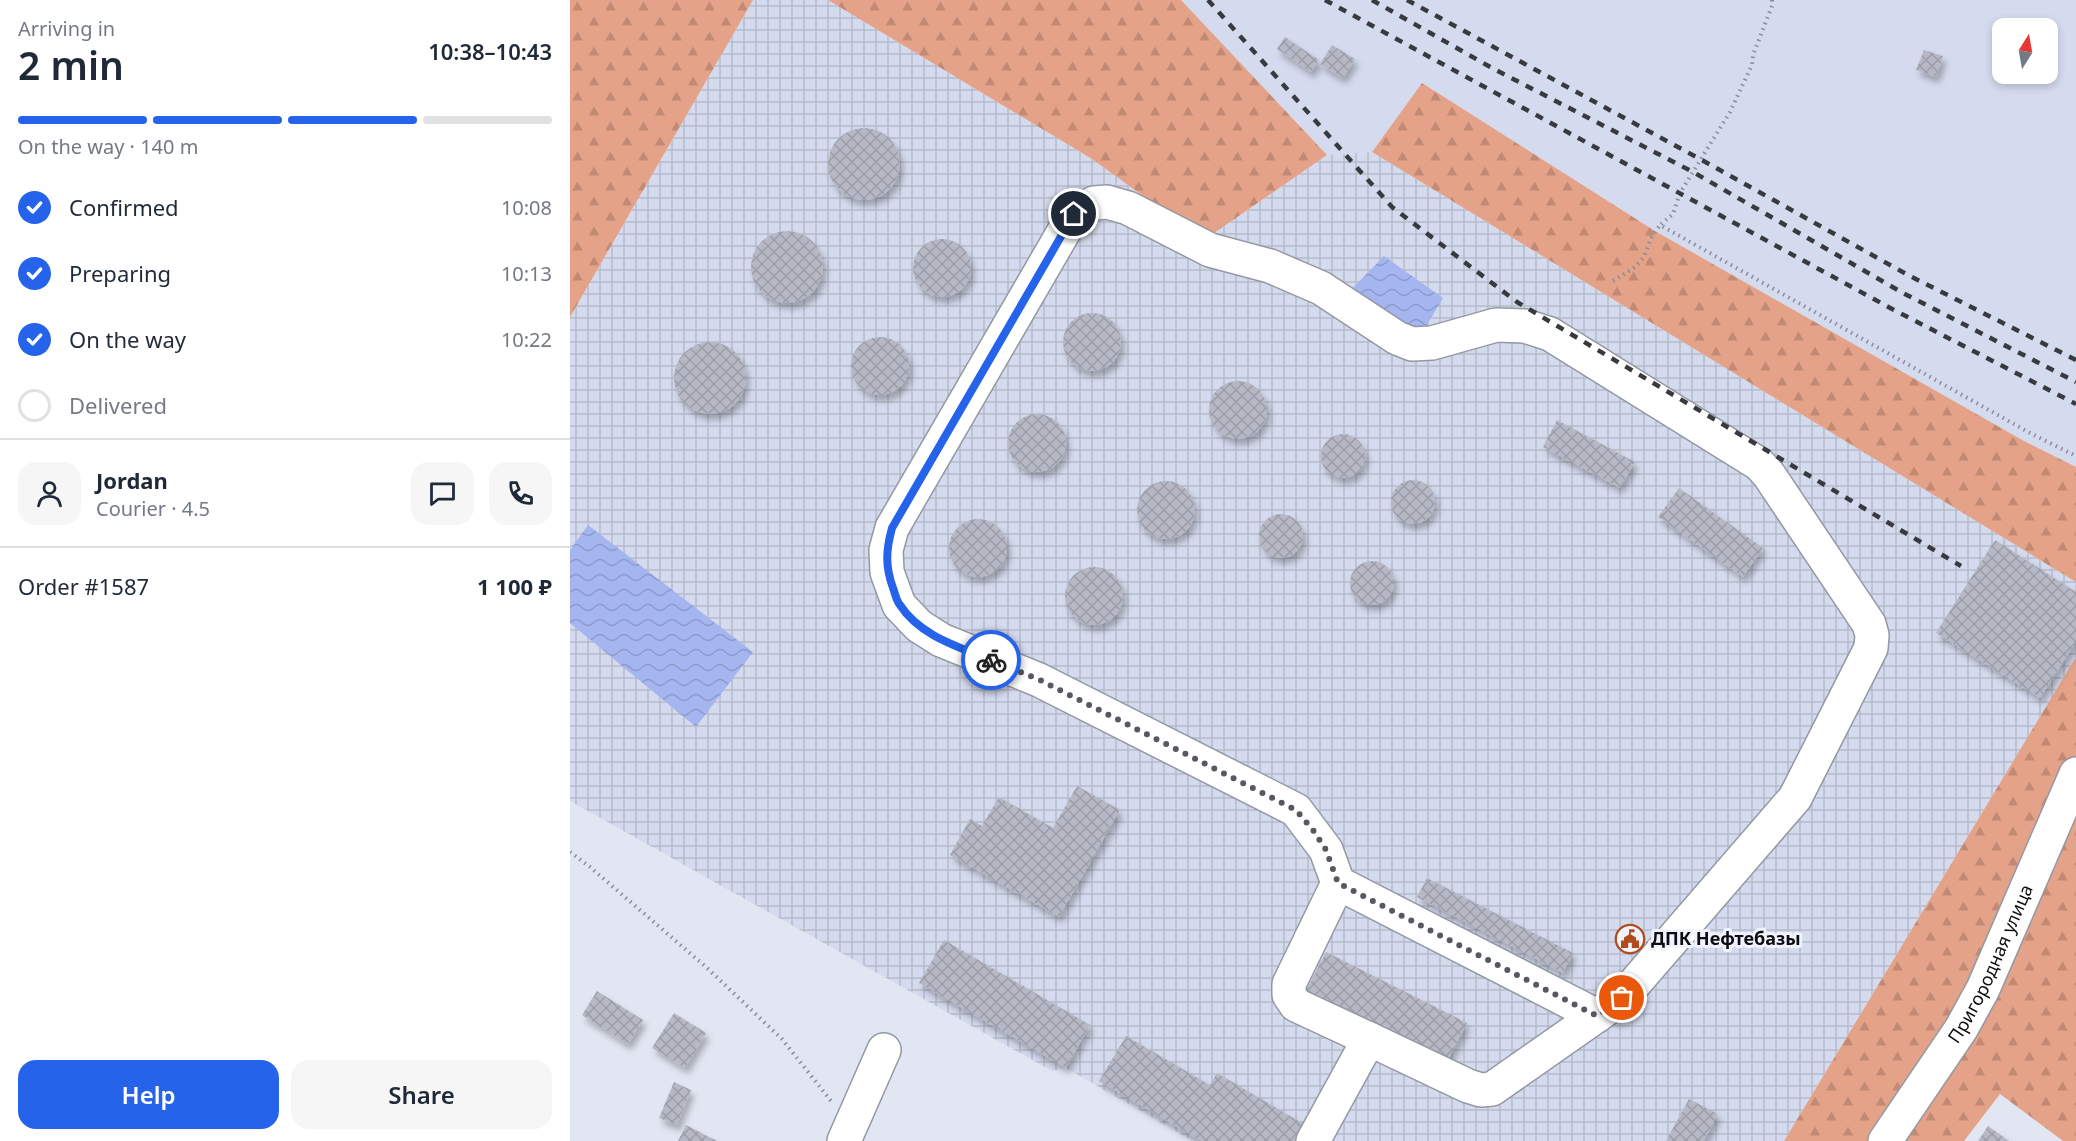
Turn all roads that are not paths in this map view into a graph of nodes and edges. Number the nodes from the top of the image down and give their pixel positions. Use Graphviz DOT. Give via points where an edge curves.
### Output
graph roads {
  1 [pos="2076,774"];
  2 [pos="1338,883"];
  3 [pos="1597,1016"];
  4 [pos="1369,1039"];
  5 [pos="884,1050"];
  6 [pos="848,1134"];
  7 [pos="1313,1141"];
  8 [pos="1885,1141"];
  1 -- 8 [label="street, Пригородная улица" via="1983,989 1961,1029"];
  2 -- 3 [label="street"];
  2 -- 3 [label="street" via="1326,850 1296,810 1040,680 941,640 919,626 899,605 887,572 886,550 892,528 1074,214 1094,203 1128,208 1209,250 1270,266 1320,288 1412,344 1432,343 1496,325 1525,326 1550,334 1759,464 1869,624 1871,648 1795,798 1622,998"];
  2 -- 4 [label="street" via="1289,984 1289,996 1296,1005"];
  3 -- 4 [label="street" via="1492,1089 1468,1086"];
  4 -- 7 [label="street"];
  5 -- 6 [label="street"];
}
